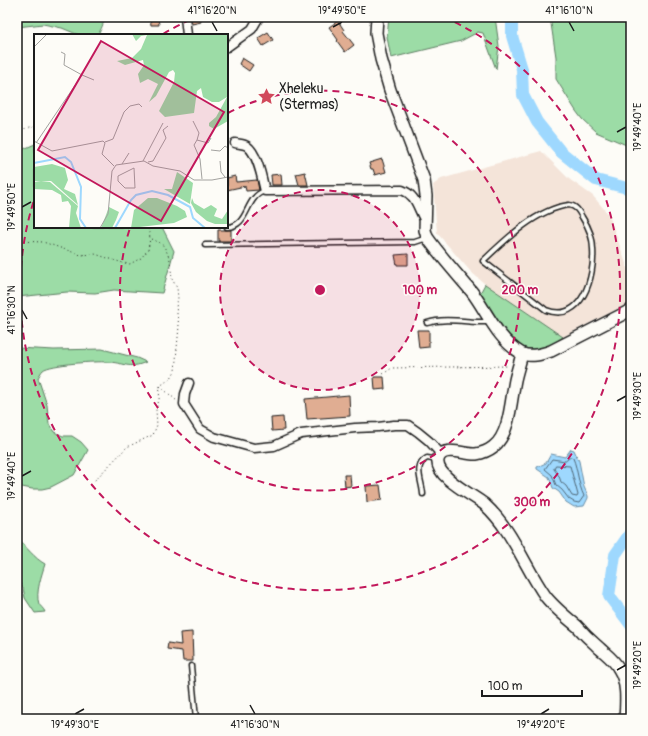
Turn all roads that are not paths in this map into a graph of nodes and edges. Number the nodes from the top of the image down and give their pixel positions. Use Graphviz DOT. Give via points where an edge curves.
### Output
graph roads {
  1 [pos="184,17"];
  2 [pos="258,17"];
  3 [pos="377,17"];
  4 [pos="187,34"];
  5 [pos="228,46"];
  6 [pos="235,143"];
  7 [pos="265,191"];
  8 [pos="424,219"];
  9 [pos="228,227"];
  10 [pos="427,238"];
  11 [pos="205,245"];
  12 [pos="483,261"];
  13 [pos="631,310"];
  14 [pos="492,322"];
  15 [pos="427,324"];
  16 [pos="522,354"];
  17 [pos="189,383"];
  18 [pos="440,457"];
  19 [pos="422,494"];
  20 [pos="191,666"];
  21 [pos="196,719"];
  22 [pos="625,719"];
  1 -- 4 [label="street"];
  2 -- 5 [label="street" via="252,29"];
  3 -- 8 [label="main road" via="376,33 381,59 424,180"];
  6 -- 7 [label="street" via="246,145 252,150"];
  7 -- 8 [label="street" via="402,190 412,196"];
  7 -- 9 [label="lane" via="253,198 240,222"];
  8 -- 10 [label="main road"];
  10 -- 11 [label="lane" via="415,242"];
  10 -- 14 [label="main road" via="473,294"];
  12 -- 12 [label="lane" via="519,229 558,206 575,207 585,221 594,248 590,283 583,298 572,308 560,312 546,310"];
  13 -- 16 [label="main road" via="551,351 538,355"];
  14 -- 15 [label="lane" via="466,320 434,321"];
  14 -- 16 [label="main road" via="505,339"];
  16 -- 18 [label="main road" via="501,439 494,447 481,453 450,451"];
  17 -- 18 [label="street" via="184,404 200,429 214,437 254,448 274,446 300,434 408,425 429,441"];
  18 -- 19 [label="lane" via="427,458 419,466"];
  18 -- 22 [label="main road" via="443,473 448,479 480,501 504,525 547,597 614,660 625,684"];
  20 -- 21 [label="lane"];
}
